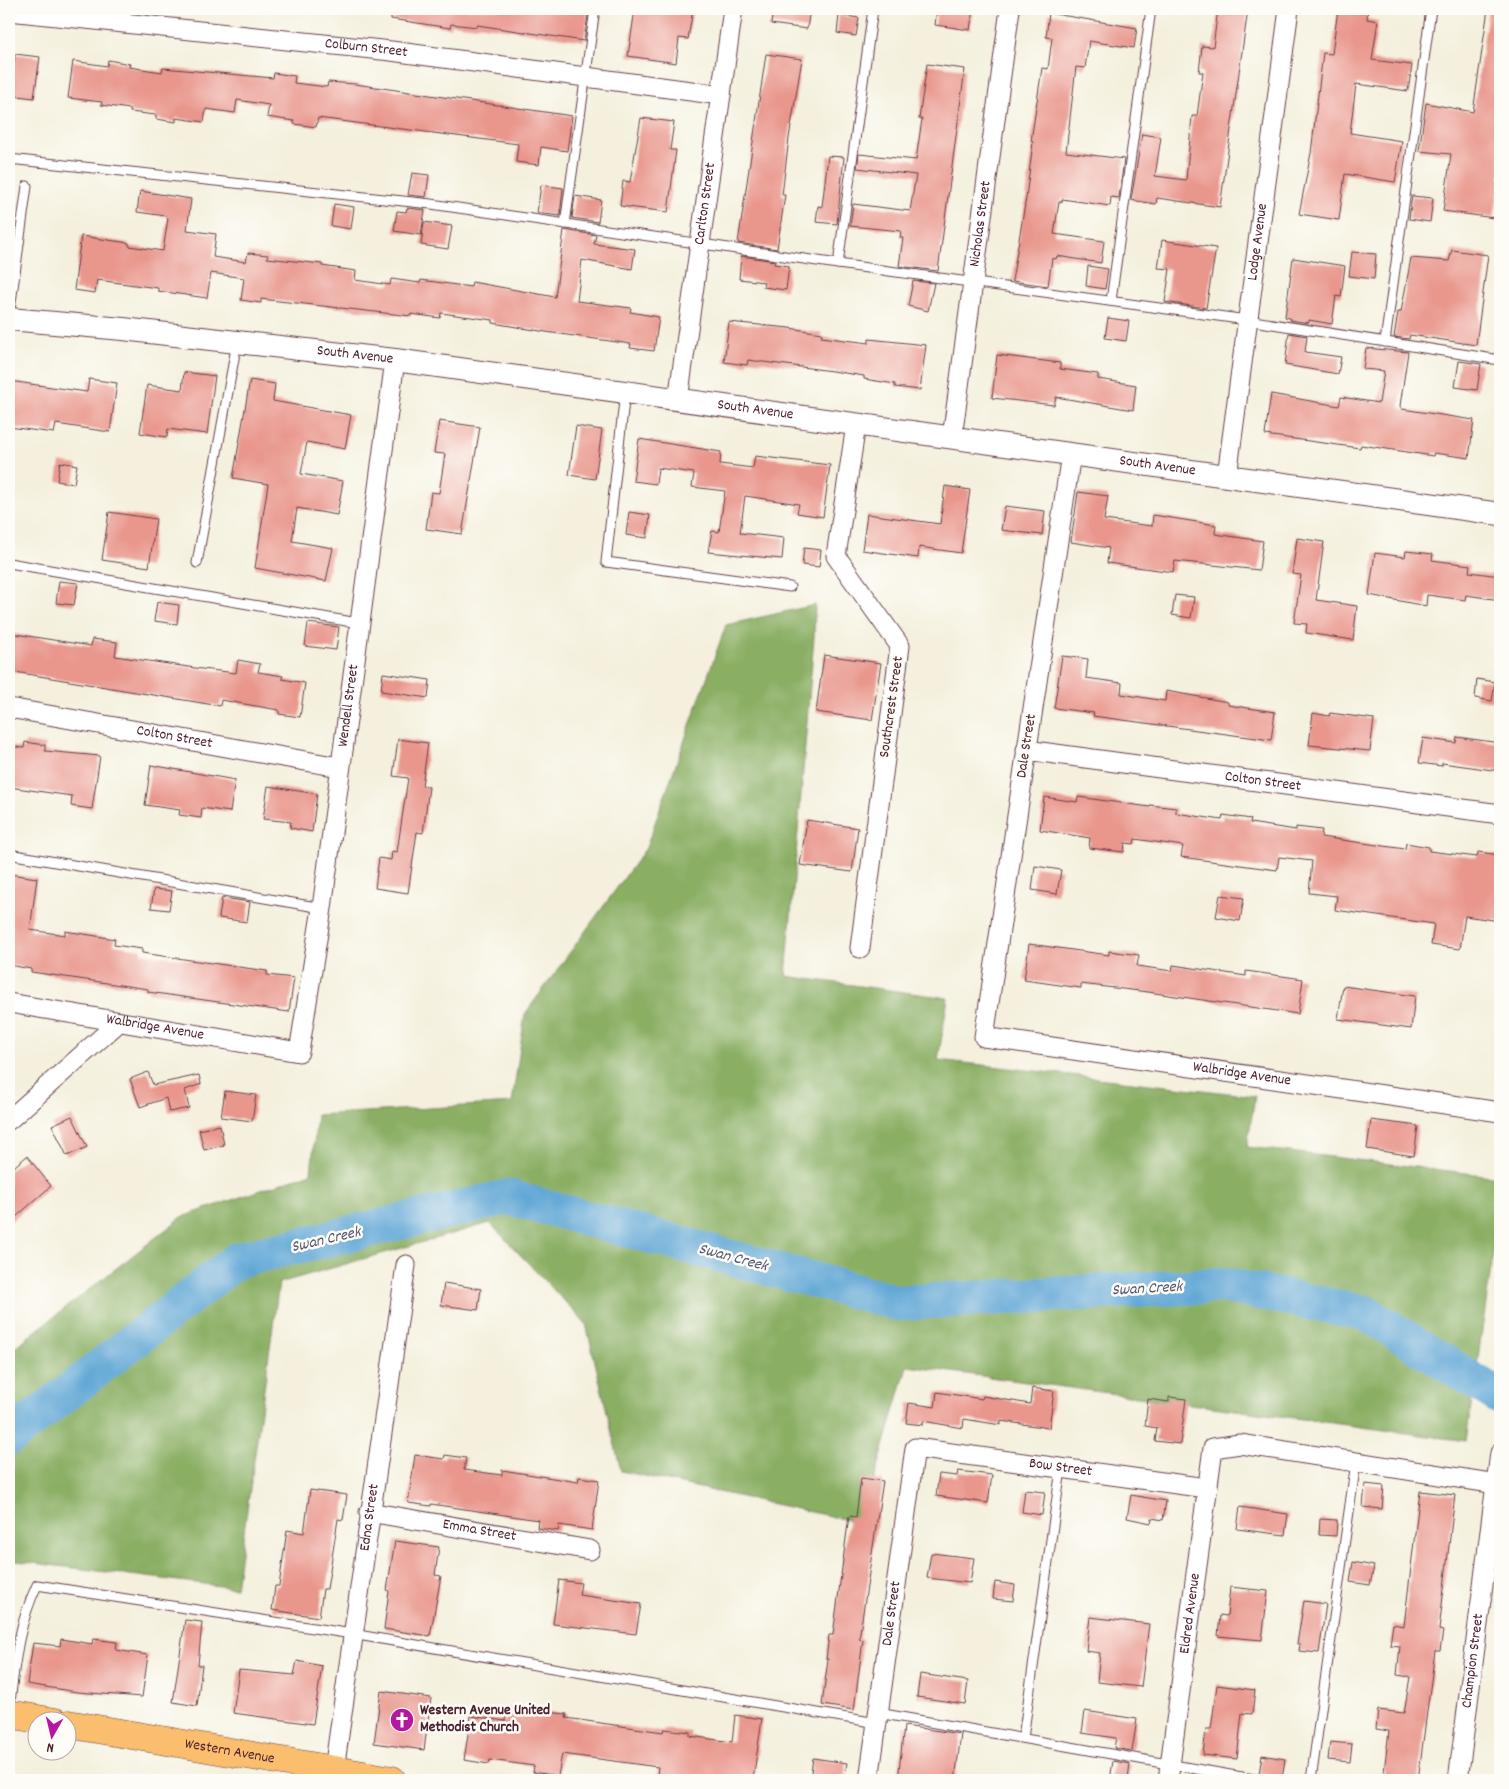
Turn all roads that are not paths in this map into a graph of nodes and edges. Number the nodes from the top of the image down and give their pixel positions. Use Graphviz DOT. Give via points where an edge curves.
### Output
graph roads {
  1 [pos="596,9"];
  2 [pos="733,9"];
  3 [pos="873,9"];
  4 [pos="1010,9"];
  5 [pos="1151,9"];
  6 [pos="1289,9"];
  7 [pos="1431,9"];
  8 [pos="9,12"];
  9 [pos="586,77"];
  10 [pos="721,95"];
  11 [pos="9,159"];
  12 [pos="27,186"];
  13 [pos="566,224"];
  14 [pos="700,244"];
  15 [pos="838,264"];
  16 [pos="11,278"];
  17 [pos="973,283"];
  18 [pos="1111,301"];
  19 [pos="9,318"];
  20 [pos="1247,320"];
  21 [pos="237,342"];
  22 [pos="1385,342"];
  23 [pos="395,360"];
  24 [pos="1500,360"];
  25 [pos="625,392"];
  26 [pos="678,400"];
  27 [pos="856,426"];
  28 [pos="952,438"];
  29 [pos="1071,454"];
  30 [pos="1227,476"];
  31 [pos="1500,510"];
  32 [pos="9,563"];
  33 [pos="197,563"];
  34 [pos="790,587"];
  35 [pos="358,623"];
  36 [pos="9,708"];
  37 [pos="1026,750"];
  38 [pos="339,767"];
  39 [pos="1500,814"];
  40 [pos="9,854"];
  41 [pos="322,908"];
  42 [pos="860,948"];
  43 [pos="9,1003"];
  44 [pos="119,1022"];
  45 [pos="984,1038"];
  46 [pos="299,1052"];
  47 [pos="1500,1112"];
  48 [pos="9,1120"];
  49 [pos="406,1265"];
  50 [pos="914,1448"];
  51 [pos="1500,1453"];
  52 [pos="1356,1462"];
  53 [pos="1061,1469"];
  54 [pos="1497,1484"];
  55 [pos="1206,1488"];
  56 [pos="369,1512"];
  57 [pos="590,1550"];
  58 [pos="352,1634"];
  59 [pos="9,1713"];
  60 [pos="28,1717"];
  61 [pos="877,1718"];
  62 [pos="78,1726"];
  63 [pos="1024,1738"];
  64 [pos="334,1770"];
  65 [pos="1169,1772"];
  66 [pos="392,1780"];
  67 [pos="869,1780"];
  68 [pos="1259,1780"];
  69 [pos="1311,1780"];
  70 [pos="1458,1780"];
  1 -- 9 [label="lane"];
  2 -- 10 [label="street, Carlton Street"];
  3 -- 15 [label="lane"];
  4 -- 17 [label="street, Nicholas Street"];
  5 -- 18 [label="lane"];
  6 -- 20 [label="street, Lodge Avenue"];
  7 -- 22 [label="lane"];
  8 -- 9 [label="street, Colburn Street" via="382,50"];
  9 -- 10 [label="street, Colburn Street"];
  9 -- 13 [label="lane"];
  10 -- 14 [label="street, Carlton Street"];
  11 -- 13 [label="lane" via="431,204"];
  12 -- 16 [label="lane"];
  13 -- 14 [label="lane"];
  14 -- 15 [label="lane"];
  14 -- 26 [label="street, Carlton Street"];
  15 -- 17 [label="lane"];
  16 -- 19 [label="lane"];
  17 -- 18 [label="lane"];
  17 -- 28 [label="street, Nicholas Street"];
  18 -- 20 [label="lane"];
  19 -- 21 [label="street, South Avenue"];
  20 -- 22 [label="lane"];
  20 -- 30 [label="street, Lodge Avenue"];
  21 -- 23 [label="street, South Avenue"];
  21 -- 33 [label="lane"];
  22 -- 24 [label="lane"];
  23 -- 25 [label="street, South Avenue"];
  23 -- 35 [label="street, Wendell Street"];
  25 -- 26 [label="street, South Avenue"];
  25 -- 34 [label="lane" via="606,562"];
  26 -- 27 [label="street, South Avenue"];
  27 -- 28 [label="street, South Avenue"];
  27 -- 42 [label="street, Southcrest Street" via="836,556 900,646"];
  28 -- 29 [label="street, South Avenue"];
  29 -- 30 [label="street, South Avenue"];
  29 -- 37 [label="street, Dale Street"];
  30 -- 31 [label="street, South Avenue"];
  32 -- 35 [label="lane"];
  35 -- 38 [label="street, Wendell Street"];
  36 -- 38 [label="street, Colton Street"];
  37 -- 39 [label="street, Colton Street"];
  37 -- 45 [label="street, Dale Street"];
  38 -- 41 [label="street, Wendell Street"];
  40 -- 41 [label="lane"];
  41 -- 46 [label="street, Wendell Street"];
  43 -- 44 [label="street, Walbridge Avenue"];
  44 -- 46 [label="street, Walbridge Avenue"];
  44 -- 48 [label="street"];
  45 -- 47 [label="street, Walbridge Avenue"];
  49 -- 56 [label="street, Edna Street"];
  50 -- 53 [label="street, Bow Street"];
  50 -- 61 [label="street, Dale Street"];
  51 -- 54 [label="street, Champion Street"];
  52 -- 54 [label="street"];
  52 -- 55 [label="street, Eldred Avenue" via="1240,1444 1213,1448"];
  52 -- 69 [label="lane"];
  53 -- 55 [label="street, Bow Street"];
  53 -- 63 [label="lane"];
  54 -- 70 [label="street, Champion Street"];
  55 -- 65 [label="street, Eldred Avenue"];
  56 -- 57 [label="street, Emma Street"];
  56 -- 58 [label="street, Edna Street"];
  58 -- 59 [label="lane" via="37,1585 19,1634"];
  58 -- 61 [label="lane"];
  58 -- 64 [label="street, Edna Street"];
  59 -- 60 [label="main road"];
  61 -- 63 [label="lane"];
  61 -- 67 [label="street, Dale Street"];
  62 -- 64 [label="main road, Western Avenue"];
  63 -- 65 [label="lane"];
  64 -- 66 [label="main road, Western Avenue"];
  65 -- 68 [label="lane"];
}
